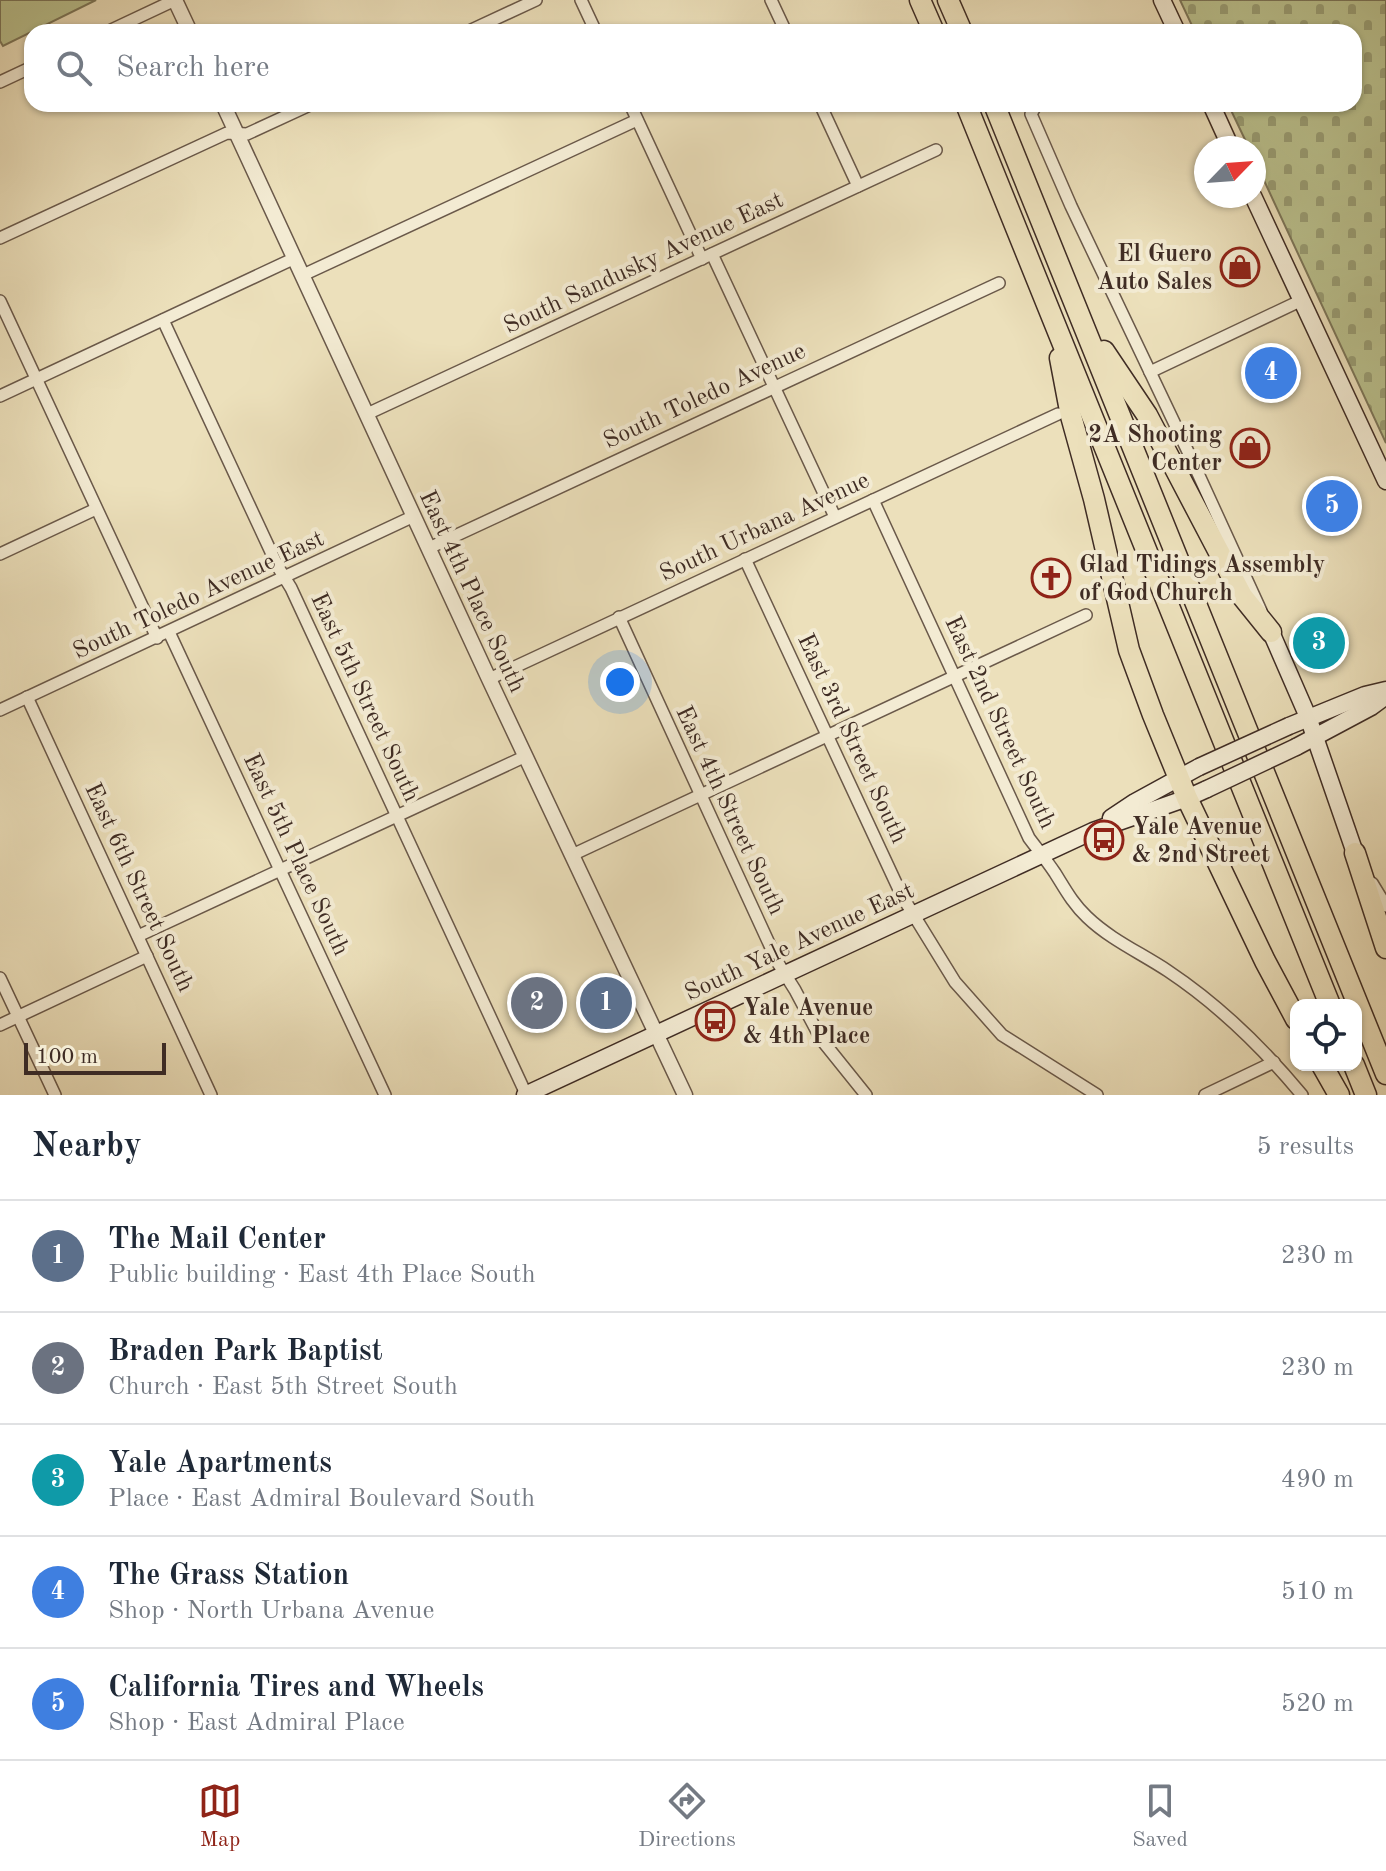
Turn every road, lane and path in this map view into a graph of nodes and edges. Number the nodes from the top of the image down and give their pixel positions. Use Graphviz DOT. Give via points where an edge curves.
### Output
graph roads {
  1 [pos="175,0"];
  2 [pos="536,0"];
  3 [pos="581,0"];
  4 [pos="771,0"];
  5 [pos="920,0"];
  6 [pos="948,0"];
  7 [pos="1162,0"];
  8 [pos="124,24"];
  9 [pos="186,24"];
  10 [pos="484,24"];
  11 [pos="592,24"];
  12 [pos="782,24"];
  13 [pos="930,24"];
  14 [pos="958,24"];
  15 [pos="1173,24"];
  16 [pos="24,71"];
  17 [pos="0,82"];
  18 [pos="227,112"];
  19 [pos="295,112"];
  20 [pos="634,112"];
  21 [pos="824,112"];
  22 [pos="969,112"];
  23 [pos="997,112"];
  24 [pos="1032,112"];
  25 [pos="1215,112"];
  26 [pos="637,120"];
  27 [pos="237,134"];
  28 [pos="1226,136"];
  29 [pos="936,150"];
  30 [pos="858,186"];
  31 [pos="1259,208"];
  32 [pos="0,238"];
  33 [pos="707,256"];
  34 [pos="295,258"];
  35 [pos="303,275"];
  36 [pos="999,283"];
  37 [pos="1302,300"];
  38 [pos="0,301"];
  39 [pos="1050,311"];
  40 [pos="1082,318"];
  41 [pos="163,320"];
  42 [pos="1150,372"];
  43 [pos="36,379"];
  44 [pos="775,386"];
  45 [pos="0,396"];
  46 [pos="367,414"];
  47 [pos="1058,414"];
  48 [pos="1386,481"];
  49 [pos="873,500"];
  50 [pos="96,509"];
  51 [pos="414,516"];
  52 [pos="835,517"];
  53 [pos="429,548"];
  54 [pos="0,554"];
  55 [pos="745,559"];
  56 [pos="284,577"];
  57 [pos="1086,615"];
  58 [pos="619,617"];
  59 [pos="169,632"];
  60 [pos="1271,632"];
  61 [pos="157,638"];
  62 [pos="954,677"];
  63 [pos="489,679"];
  64 [pos="1386,690"];
  65 [pos="1386,696"];
  66 [pos="27,697"];
  67 [pos="0,710"];
  68 [pos="1308,717"];
  69 [pos="828,736"];
  70 [pos="1315,737"];
  71 [pos="526,756"];
  72 [pos="1178,778"];
  73 [pos="699,795"];
  74 [pos="1187,798"];
  75 [pos="397,816"];
  76 [pos="1093,831"];
  77 [pos="1355,853"];
  78 [pos="1041,854"];
  79 [pos="572,855"];
  80 [pos="280,870"];
  81 [pos="1386,906"];
  82 [pos="914,914"];
  83 [pos="138,936"];
  84 [pos="1386,948"];
  85 [pos="147,956"];
  86 [pos="785,974"];
  87 [pos="0,978"];
  88 [pos="1328,999"];
  89 [pos="1290,1008"];
  90 [pos="18,1016"];
  91 [pos="0,1025"];
  92 [pos="656,1034"];
  93 [pos="1274,1062"];
  94 [pos="1325,1071"];
  95 [pos="1356,1071"];
  96 [pos="1386,1074"];
  97 [pos="55,1095"];
  98 [pos="211,1095"];
  99 [pos="385,1095"];
  100 [pos="525,1095"];
  101 [pos="685,1095"];
  102 [pos="866,1095"];
  103 [pos="1097,1095"];
  104 [pos="1205,1095"];
  105 [pos="1302,1095"];
  106 [pos="1339,1095"];
  107 [pos="1366,1095"];
  1 -- 8 [label="street"];
  1 -- 9 [label="street"];
  2 -- 10 [label="street"];
  3 -- 11 [label="street"];
  4 -- 12 [label="street"];
  5 -- 13 [label="highway"];
  6 -- 14 [label="highway"];
  7 -- 15 [label="main road"];
  16 -- 17 [label="street"];
  18 -- 27 [label="street, East 4th Place South"];
  19 -- 27 [label="street"];
  20 -- 26 [label="street"];
  21 -- 30 [label="street"];
  22 -- 39 [label="highway"];
  23 -- 40 [label="highway"];
  24 -- 42 [label="street"];
  25 -- 28 [label="main road"];
  26 -- 33 [label="street"];
  26 -- 35 [label="street"];
  27 -- 32 [label="street" via="227,133"];
  27 -- 34 [label="street, East 4th Place South"];
  29 -- 30 [label="street, South Sandusky Avenue East"];
  30 -- 33 [label="street, South Sandusky Avenue East"];
  31 -- 37 [label="main road"];
  33 -- 44 [label="street"];
  33 -- 46 [label="street, South Sandusky Avenue East"];
  34 -- 35 [label="street, East 4th Place South"];
  34 -- 41 [label="street"];
  35 -- 46 [label="street, East 4th Place South"];
  36 -- 44 [label="street, South Toledo Avenue"];
  37 -- 42 [label="street"];
  37 -- 48 [label="main road"];
  38 -- 43 [label="street"];
  39 -- 72 [label="highway" via="1129,650"];
  39 -- 88 [label="highway"];
  40 -- 60 [label="highway" via="1147,415 1242,596"];
  40 -- 96 [label="highway"];
  41 -- 43 [label="street"];
  41 -- 56 [label="street, East 5th Street South"];
  42 -- 60 [label="street"];
  43 -- 45 [label="street"];
  43 -- 50 [label="street"];
  44 -- 52 [label="street"];
  44 -- 53 [label="street, South Toledo Avenue"];
  46 -- 51 [label="street, East 4th Place South"];
  47 -- 49 [label="street, South Urbana Avenue"];
  49 -- 52 [label="street, South Urbana Avenue"];
  49 -- 62 [label="street, East 2nd Street South"];
  50 -- 54 [label="street"];
  50 -- 61 [label="street"];
  51 -- 53 [label="street, East 4th Place South"];
  51 -- 56 [label="street, South Toledo Avenue East"];
  52 -- 55 [label="street, South Urbana Avenue"];
  53 -- 63 [label="street, East 4th Place South"];
  55 -- 58 [label="street, South Urbana Avenue"];
  55 -- 69 [label="street, East 3rd Street South"];
  56 -- 59 [label="street, South Toledo Avenue East"];
  56 -- 75 [label="street, East 5th Street South"];
  57 -- 62 [label="street"];
  58 -- 63 [label="street, South Urbana Avenue"];
  58 -- 73 [label="street, East 4th Street South"];
  59 -- 61 [label="street, South Toledo Avenue East"];
  59 -- 80 [label="street, East 5th Place South"];
  60 -- 68 [label="main road"];
  61 -- 66 [label="street, South Toledo Avenue East"];
  62 -- 69 [label="street"];
  62 -- 78 [label="street, East 2nd Street South"];
  63 -- 71 [label="street, East 4th Place South"];
  64 -- 68 [label="main road, South Yale Avenue East"];
  65 -- 70 [label="main road, South Yale Avenue East"];
  66 -- 67 [label="street, South Toledo Avenue East"];
  66 -- 83 [label="street, East 6th Street South"];
  68 -- 70 [label="main road"];
  68 -- 72 [label="main road, South Yale Avenue East, bridge"];
  69 -- 73 [label="street"];
  69 -- 82 [label="street, East 3rd Street South"];
  70 -- 74 [label="main road, South Yale Avenue East, bridge"];
  70 -- 77 [label="main road"];
  71 -- 75 [label="street"];
  71 -- 79 [label="street, East 4th Place South"];
  72 -- 74 [label="highway"];
  72 -- 76 [label="main road, South Yale Avenue East"];
  73 -- 79 [label="street"];
  73 -- 86 [label="street, East 4th Street South"];
  74 -- 76 [label="main road, South Yale Avenue East"];
  74 -- 89 [label="highway"];
  75 -- 80 [label="street"];
  75 -- 100 [label="street, East 5th Street South"];
  76 -- 78 [label="main road, South Yale Avenue East"];
  77 -- 81 [label="street"];
  77 -- 84 [label="highway"];
  78 -- 82 [label="main road, South Yale Avenue East"];
  78 -- 93 [label="street, East 2nd Street South" via="1088,918 1215,1006"];
  79 -- 92 [label="street, East 4th Place South"];
  80 -- 83 [label="street"];
  80 -- 99 [label="street, East 5th Place South"];
  82 -- 86 [label="main road, South Yale Avenue East"];
  82 -- 103 [label="street, East 3rd Street South" via="955,982 1002,1035"];
  83 -- 85 [label="street, East 6th Street South"];
  85 -- 90 [label="street"];
  85 -- 98 [label="street, East 6th Street South"];
  86 -- 92 [label="main road, South Yale Avenue East"];
  86 -- 102 [label="street, East 4th Street South" via="821,1039"];
  87 -- 90 [label="street"];
  90 -- 91 [label="street"];
  90 -- 97 [label="street"];
  92 -- 100 [label="main road, South Yale Avenue East"];
  92 -- 101 [label="street, East 4th Place South"];
  93 -- 104 [label="street"];
  93 -- 105 [label="street, East 2nd Street South"];
  94 -- 106 [label="highway"];
  95 -- 107 [label="highway"];
}
